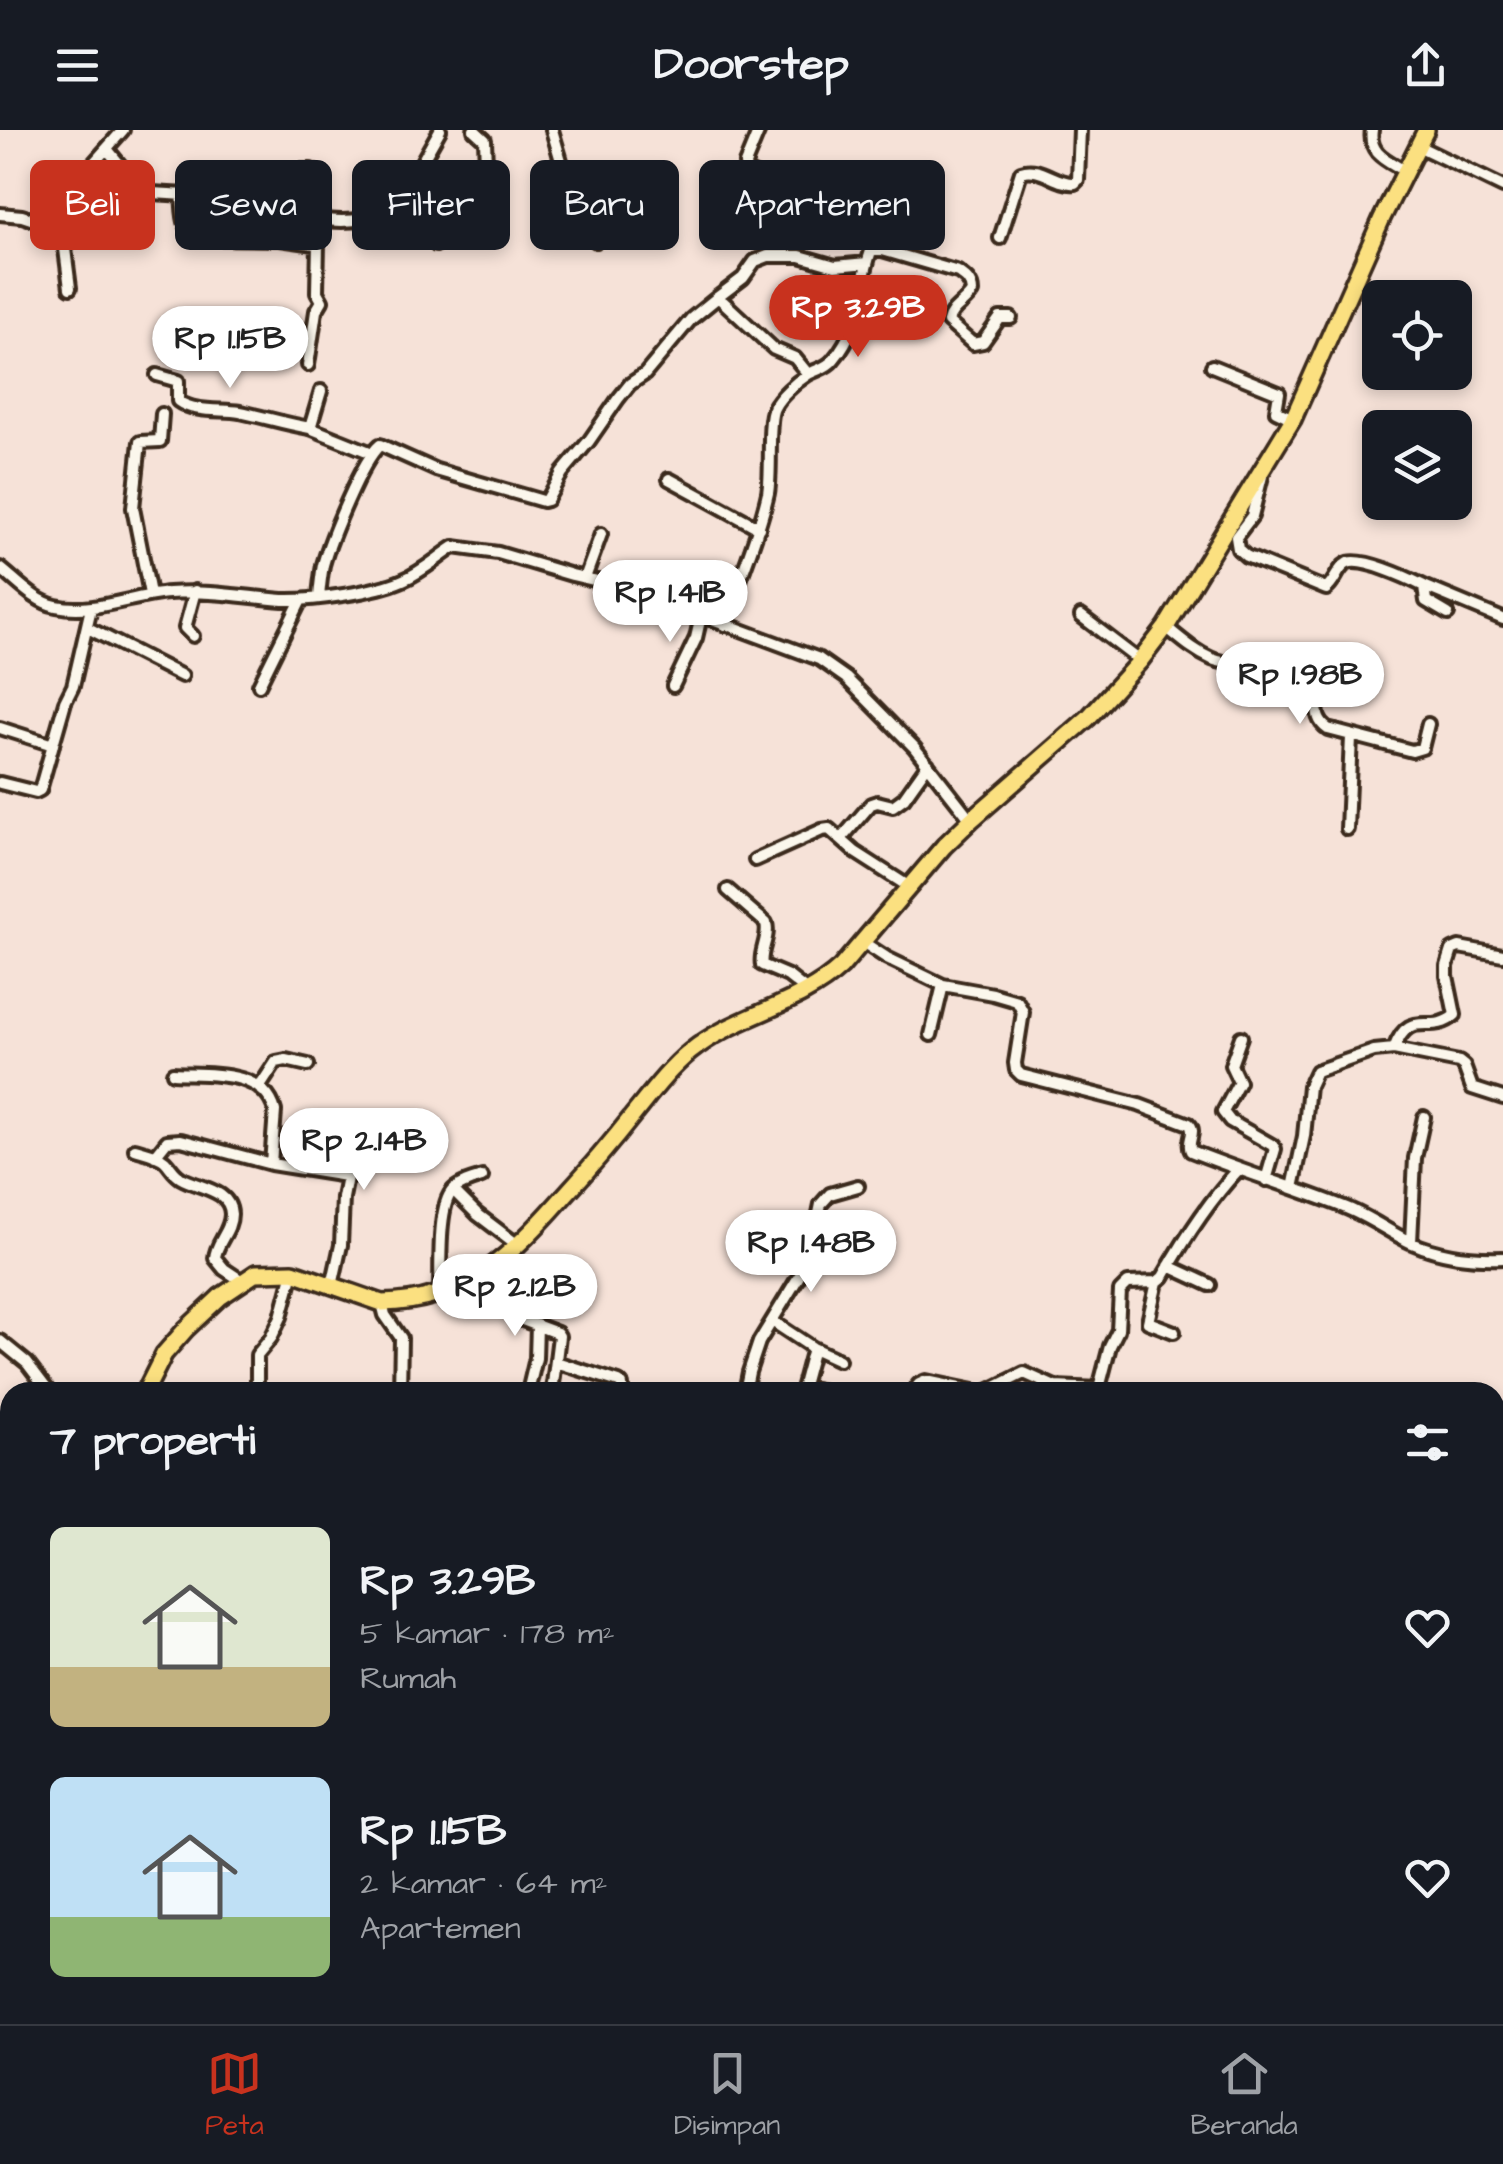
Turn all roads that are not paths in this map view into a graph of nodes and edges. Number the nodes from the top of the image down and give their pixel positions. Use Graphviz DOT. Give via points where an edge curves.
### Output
graph roads {
  1 [pos="123,130"];
  2 [pos="440,130"];
  3 [pos="474,130"];
  4 [pos="552,130"];
  5 [pos="759,130"];
  6 [pos="1080,130"];
  7 [pos="1372,130"];
  8 [pos="1426,130"];
  9 [pos="1418,146"];
  10 [pos="107,149"];
  11 [pos="97,160"];
  12 [pos="486,160"];
  13 [pos="561,160"];
  14 [pos="747,160"];
  15 [pos="1405,171"];
  16 [pos="1503,188"];
  17 [pos="175,193"];
  18 [pos="0,214"];
  19 [pos="30,219"];
  20 [pos="332,221"];
  21 [pos="1000,238"];
  22 [pos="65,250"];
  23 [pos="318,250"];
  24 [pos="867,264"];
  25 [pos="70,288"];
  26 [pos="718,297"];
  27 [pos="1012,318"];
  28 [pos="308,365"];
  29 [pos="1212,366"];
  30 [pos="808,374"];
  31 [pos="157,376"];
  32 [pos="321,390"];
  33 [pos="162,414"];
  34 [pos="1293,419"];
  35 [pos="310,428"];
  36 [pos="372,453"];
  37 [pos="1263,470"];
  38 [pos="669,479"];
  39 [pos="759,528"];
  40 [pos="601,534"];
  41 [pos="0,568"];
  42 [pos="585,578"];
  43 [pos="1424,586"];
  44 [pos="195,591"];
  45 [pos="150,594"];
  46 [pos="319,597"];
  47 [pos="301,600"];
  48 [pos="92,608"];
  49 [pos="1448,614"];
  50 [pos="701,616"];
  51 [pos="1082,616"];
  52 [pos="1503,618"];
  53 [pos="725,625"];
  54 [pos="1166,627"];
  55 [pos="88,628"];
  56 [pos="194,636"];
  57 [pos="1140,661"];
  58 [pos="182,676"];
  59 [pos="259,685"];
  60 [pos="673,686"];
  61 [pos="1428,724"];
  62 [pos="0,728"];
  63 [pos="1351,736"];
  64 [pos="53,745"];
  65 [pos="928,764"];
  66 [pos="0,782"];
  67 [pos="971,820"];
  68 [pos="1347,829"];
  69 [pos="841,840"];
  70 [pos="755,860"];
  71 [pos="910,888"];
  72 [pos="728,890"];
  73 [pos="864,943"];
  74 [pos="1503,955"];
  75 [pos="943,985"];
  76 [pos="807,991"];
  77 [pos="931,1035"];
  78 [pos="1242,1037"];
  79 [pos="1394,1049"];
  80 [pos="308,1064"];
  81 [pos="173,1073"];
  82 [pos="259,1088"];
  83 [pos="1503,1098"];
  84 [pos="1424,1117"];
  85 [pos="429,1133"];
  86 [pos="135,1148"];
  87 [pos="155,1156"];
  88 [pos="271,1164"];
  89 [pos="1238,1170"];
  90 [pos="346,1176"];
  91 [pos="482,1177"];
  92 [pos="1266,1180"];
  93 [pos="858,1186"];
  94 [pos="1293,1188"];
  95 [pos="453,1190"];
  96 [pos="1411,1242"];
  97 [pos="519,1246"];
  98 [pos="1503,1258"];
  99 [pos="1170,1266"];
  100 [pos="293,1272"];
  101 [pos="486,1272"];
  102 [pos="242,1281"];
  103 [pos="1157,1282"];
  104 [pos="1210,1284"];
  105 [pos="332,1286"];
  106 [pos="440,1292"];
  107 [pos="382,1302"];
  108 [pos="772,1321"];
  109 [pos="537,1325"];
  110 [pos="1174,1332"];
  111 [pos="0,1341"];
  112 [pos="813,1348"];
  113 [pos="839,1360"];
  114 [pos="556,1362"];
  115 [pos="41,1382"];
  116 [pos="150,1382"];
  117 [pos="257,1382"];
  118 [pos="400,1382"];
  119 [pos="530,1382"];
  120 [pos="553,1382"];
  121 [pos="619,1382"];
  122 [pos="747,1382"];
  123 [pos="804,1382"];
  124 [pos="1004,1382"];
  125 [pos="1042,1382"];
  126 [pos="1101,1382"];
  1 -- 10 [label="street"];
  2 -- 20 [label="street" via="404,202 358,221"];
  3 -- 12 [label="street" via="485,140"];
  4 -- 13 [label="street"];
  5 -- 14 [label="street"];
  6 -- 21 [label="street" via="1078,180 1066,184 1022,172"];
  7 -- 15 [label="street" via="1374,153"];
  8 -- 9 [label="main road"];
  9 -- 15 [label="main road"];
  9 -- 16 [label="street"];
  10 -- 11 [label="street"];
  10 -- 17 [label="street" via="144,191"];
  15 -- 34 [label="main road"];
  18 -- 19 [label="street"];
  22 -- 25 [label="street"];
  23 -- 28 [label="street" via="316,292 322,300"];
  24 -- 26 [label="street" via="768,256"];
  24 -- 27 [label="street" via="879,249 965,277 972,292 948,322 973,344 1000,318"];
  24 -- 30 [label="street" via="848,340 829,364"];
  26 -- 30 [label="street"];
  26 -- 36 [label="street" via="618,398 547,500 448,474 384,445"];
  29 -- 34 [label="street" via="1279,392 1276,411"];
  30 -- 39 [label="street" via="772,413 771,474"];
  31 -- 35 [label="street" via="178,382 178,401 186,406"];
  32 -- 35 [label="street"];
  33 -- 45 [label="street" via="160,441 140,442 133,508"];
  34 -- 37 [label="main road"];
  35 -- 36 [label="street"];
  36 -- 46 [label="street" via="328,550"];
  37 -- 43 [label="street" via="1252,516 1236,538 1246,556 1322,588 1349,562"];
  37 -- 54 [label="main road"];
  38 -- 39 [label="street"];
  39 -- 53 [label="street"];
  40 -- 42 [label="street"];
  41 -- 48 [label="street" via="51,606"];
  42 -- 46 [label="street" via="456,546 400,582"];
  42 -- 50 [label="street"];
  43 -- 49 [label="street" via="1426,602"];
  43 -- 52 [label="street"];
  44 -- 45 [label="street"];
  44 -- 47 [label="street"];
  44 -- 56 [label="street" via="185,622"];
  45 -- 48 [label="street"];
  46 -- 47 [label="street"];
  47 -- 59 [label="street"];
  48 -- 55 [label="street"];
  50 -- 53 [label="street"];
  50 -- 60 [label="street"];
  51 -- 57 [label="street"];
  53 -- 65 [label="street" via="819,658"];
  54 -- 57 [label="main road"];
  54 -- 63 [label="street" via="1214,660 1308,683 1316,691 1320,724"];
  55 -- 58 [label="street"];
  55 -- 64 [label="street"];
  57 -- 67 [label="main road" via="1088,718"];
  61 -- 63 [label="street" via="1417,750"];
  62 -- 64 [label="street"];
  63 -- 68 [label="street"];
  64 -- 66 [label="street" via="40,790"];
  65 -- 67 [label="street"];
  65 -- 69 [label="street" via="904,798 893,806 870,804"];
  67 -- 71 [label="main road"];
  69 -- 70 [label="street" via="822,830"];
  69 -- 71 [label="street"];
  71 -- 73 [label="main road"];
  72 -- 76 [label="street" via="766,922 762,965"];
  73 -- 75 [label="street"];
  73 -- 76 [label="main road"];
  74 -- 79 [label="street" via="1452,950 1447,976 1454,1018 1407,1026"];
  75 -- 77 [label="street"];
  75 -- 89 [label="street" via="1018,1001 1023,1012 1015,1063 1021,1075 1189,1124 1191,1151"];
  76 -- 97 [label="main road" via="711,1036 682,1058"];
  78 -- 92 [label="street" via="1231,1066 1239,1082 1223,1112 1272,1145"];
  79 -- 83 [label="street" via="1459,1062 1472,1088"];
  79 -- 94 [label="street" via="1313,1076"];
  80 -- 82 [label="street" via="276,1062"];
  81 -- 82 [label="street" via="225,1076"];
  82 -- 88 [label="street" via="275,1111"];
  84 -- 96 [label="street"];
  85 -- 90 [label="street" via="357,1137"];
  86 -- 87 [label="street"];
  87 -- 88 [label="street" via="168,1141 182,1140"];
  87 -- 102 [label="street" via="176,1175 225,1199 230,1223 214,1258"];
  88 -- 90 [label="street"];
  89 -- 92 [label="street"];
  89 -- 99 [label="street"];
  90 -- 105 [label="street"];
  91 -- 95 [label="street"];
  92 -- 94 [label="street"];
  93 -- 108 [label="street" via="830,1194 821,1204 804,1268"];
  94 -- 96 [label="street"];
  95 -- 97 [label="street"];
  95 -- 106 [label="street" via="443,1215"];
  96 -- 98 [label="street" via="1454,1257"];
  97 -- 101 [label="main road"];
  99 -- 103 [label="street"];
  99 -- 104 [label="street"];
  100 -- 102 [label="main road" via="256,1273"];
  100 -- 105 [label="main road"];
  100 -- 117 [label="street" via="281,1317 257,1355"];
  101 -- 106 [label="main road"];
  101 -- 109 [label="street" via="516,1282 517,1316"];
  102 -- 116 [label="main road" via="186,1329"];
  103 -- 110 [label="street" via="1148,1322"];
  103 -- 126 [label="street" via="1128,1283 1120,1291 1118,1330"];
  105 -- 107 [label="main road"];
  106 -- 107 [label="main road"];
  107 -- 118 [label="street" via="401,1338"];
  108 -- 112 [label="street"];
  108 -- 122 [label="street" via="758,1342"];
  109 -- 114 [label="street" via="559,1336"];
  109 -- 119 [label="street"];
  111 -- 115 [label="street"];
  112 -- 113 [label="street"];
  112 -- 123 [label="street"];
  114 -- 120 [label="street"];
  114 -- 121 [label="street"];
  124 -- 125 [label="street" via="1028,1373"];
}
